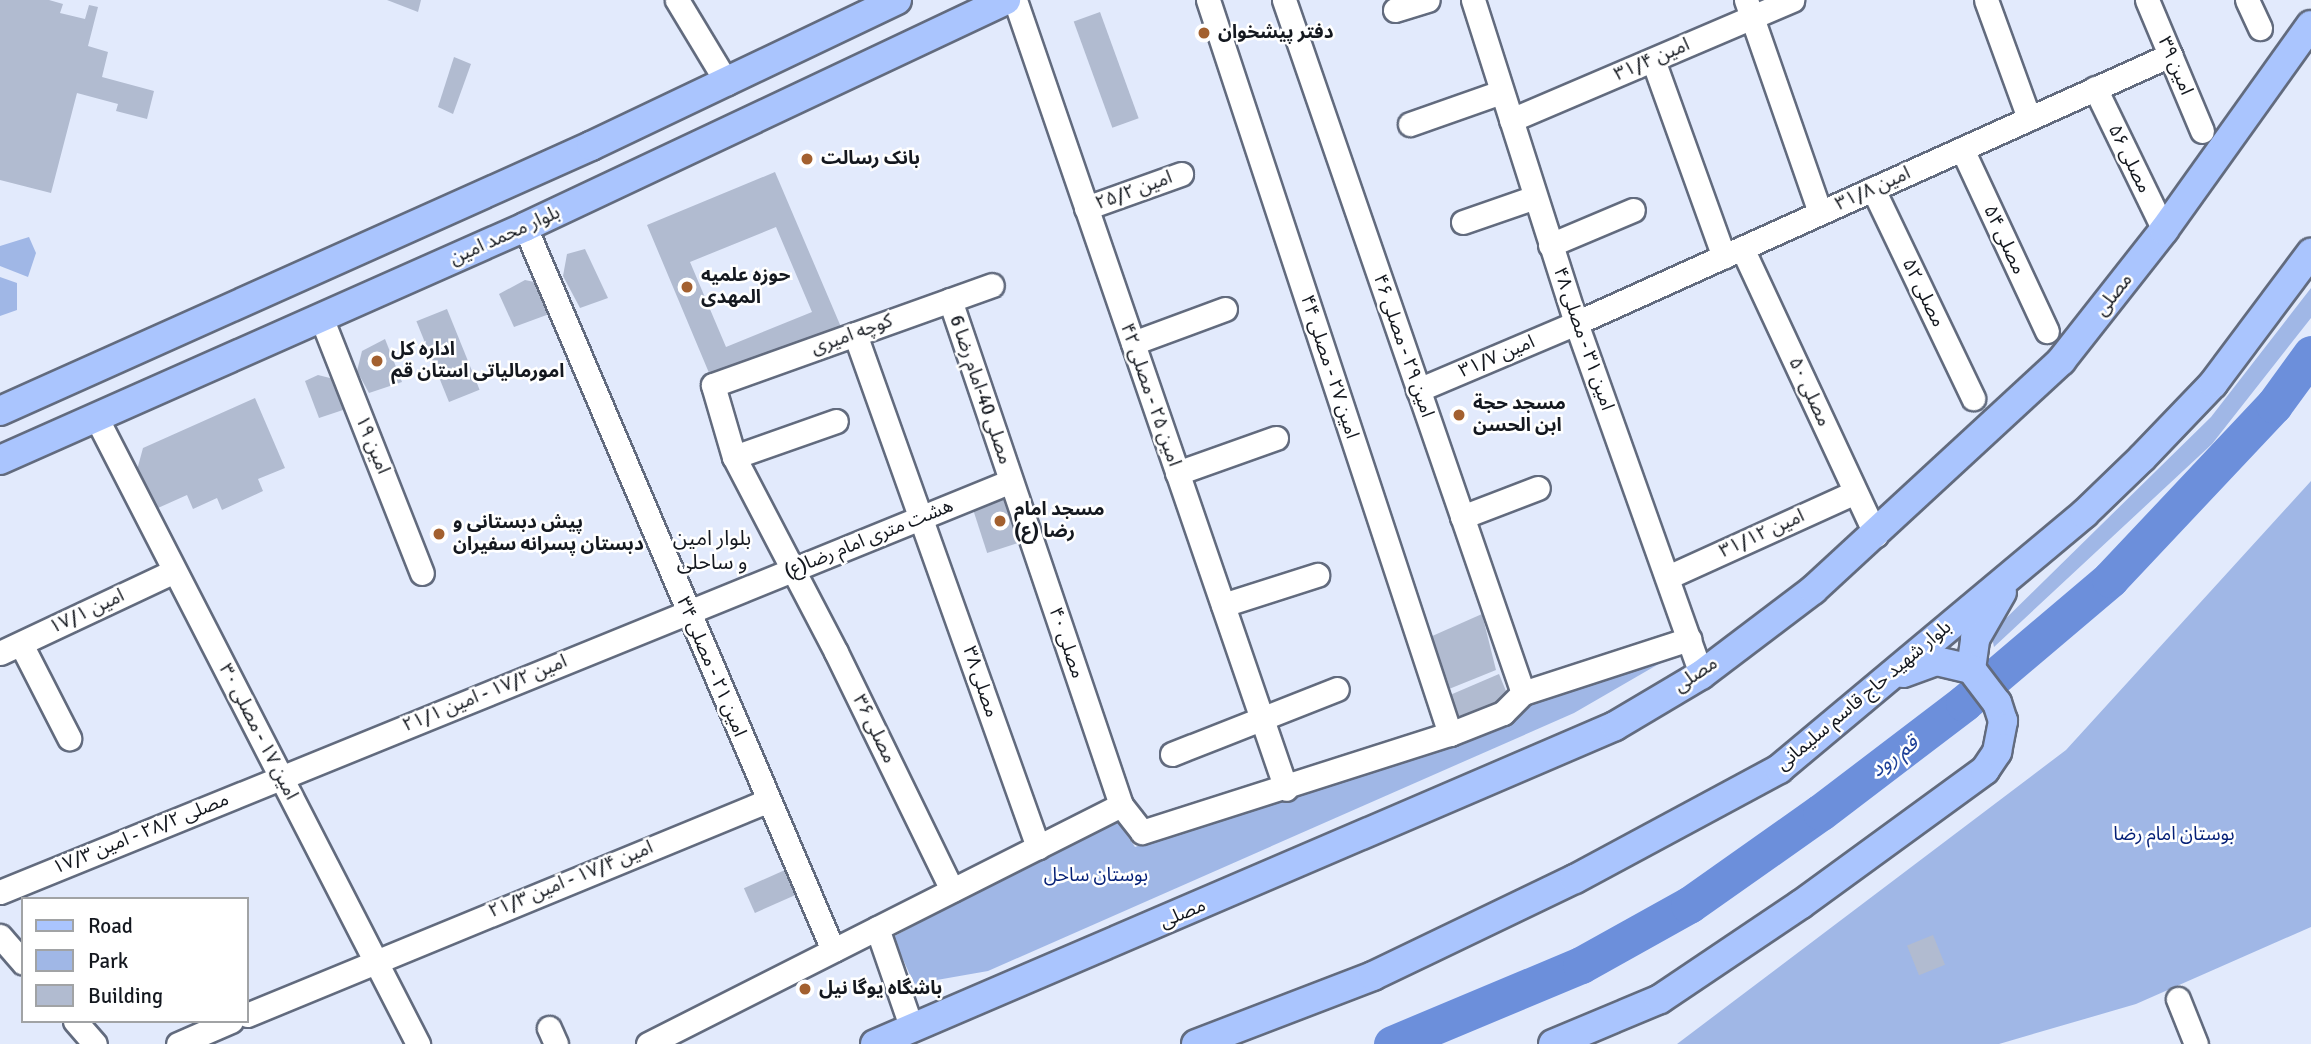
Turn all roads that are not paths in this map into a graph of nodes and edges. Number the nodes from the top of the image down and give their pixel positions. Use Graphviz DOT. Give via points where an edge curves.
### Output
graph roads {
  1 [pos="677,0"];
  2 [pos="897,0"];
  3 [pos="1006,0"];
  4 [pos="1015,0"];
  5 [pos="1208,0"];
  6 [pos="1284,0"];
  7 [pos="1428,0"];
  8 [pos="1473,0"];
  9 [pos="1793,0"];
  10 [pos="1986,0"];
  11 [pos="2147,0"];
  12 [pos="2247,0"];
  13 [pos="1750,8"];
  14 [pos="1395,10"];
  15 [pos="2311,25"];
  16 [pos="2260,28"];
  17 [pos="2170,55"];
  18 [pos="1653,60"];
  19 [pos="727,83"];
  20 [pos="2095,88"];
  21 [pos="1502,92"];
  22 [pos="2029,118"];
  23 [pos="1511,120"];
  24 [pos="1410,124"];
  25 [pos="2203,131"];
  26 [pos="1962,149"];
  27 [pos="1181,174"];
  28 [pos="1873,189"];
  29 [pos="1535,197"];
  30 [pos="1086,208"];
  31 [pos="1633,210"];
  32 [pos="1820,213"];
  33 [pos="1462,222"];
  34 [pos="525,228"];
  35 [pos="2164,230"];
  36 [pos="1550,245"];
  37 [pos="1733,253"];
  38 [pos="2311,253"];
  39 [pos="992,285"];
  40 [pos="950,300"];
  41 [pos="1225,309"];
  42 [pos="321,317"];
  43 [pos="1576,323"];
  44 [pos="2047,331"];
  45 [pos="855,334"];
  46 [pos="1133,343"];
  47 [pos="713,385"];
  48 [pos="1418,390"];
  49 [pos="1973,398"];
  50 [pos="0,411"];
  51 [pos="97,419"];
  52 [pos="836,421"];
  53 [pos="1276,438"];
  54 [pos="734,457"];
  55 [pos="0,460"];
  56 [pos="1177,473"];
  57 [pos="1011,481"];
  58 [pos="1538,488"];
  59 [pos="1855,492"];
  60 [pos="922,517"];
  61 [pos="1462,517"];
  62 [pos="1876,535"];
  63 [pos="794,569"];
  64 [pos="2015,569"];
  65 [pos="174,571"];
  66 [pos="422,573"];
  67 [pos="1317,575"];
  68 [pos="1668,577"];
  69 [pos="1223,605"];
  70 [pos="688,612"];
  71 [pos="1689,639"];
  72 [pos="10,649"];
  73 [pos="1970,669"];
  74 [pos="1700,675"];
  75 [pos="1875,687"];
  76 [pos="1337,689"];
  77 [pos="1523,693"];
  78 [pos="1261,716"];
  79 [pos="1450,734"];
  80 [pos="69,737"];
  81 [pos="1172,754"];
  82 [pos="281,776"];
  83 [pos="1286,789"];
  84 [pos="767,801"];
  85 [pos="1121,805"];
  86 [pos="1038,847"];
  87 [pos="952,890"];
  88 [pos="0,892"];
  89 [pos="877,928"];
  90 [pos="0,936"];
  91 [pos="833,950"];
  92 [pos="21,960"];
  93 [pos="374,960"];
  94 [pos="2178,999"];
  95 [pos="248,1015"];
  96 [pos="77,1023"];
  97 [pos="226,1023"];
  98 [pos="912,1028"];
  99 [pos="95,1044"];
  100 [pos="178,1044"];
  101 [pos="418,1044"];
  102 [pos="648,1044"];
  103 [pos="875,1044"];
  104 [pos="1196,1044"];
  105 [pos="1553,1044"];
  106 [pos="2196,1044"];
  1 -- 19 [label="street"];
  2 -- 19 [label="main road"];
  3 -- 34 [label="main road, بلوار محمد امین"];
  4 -- 30 [label="street, امین ۲۵ - مصلی ۴۲"];
  5 -- 79 [label="street, امین ۲۷ - مصلی ۴۴"];
  6 -- 48 [label="street, امین ۲۹ - مصلی ۴۶"];
  7 -- 14 [label="street"];
  8 -- 21 [label="street, امین ۳۱ - مصلی ۴۸"];
  9 -- 13 [label="street, امین ۳۱/۴"];
  10 -- 22 [label="street"];
  11 -- 17 [label="street, امین ۳۹"];
  12 -- 16 [label="street"];
  13 -- 18 [label="street, امین ۳۱/۴"];
  13 -- 32 [label="street"];
  15 -- 35 [label="main road, مصلی"];
  17 -- 20 [label="street, امین ۳۱/۸"];
  17 -- 25 [label="street, امین ۳۹"];
  18 -- 23 [label="street, امین ۳۱/۴"];
  18 -- 37 [label="street, مصلی ۵۰"];
  19 -- 50 [label="main road"];
  20 -- 22 [label="street, امین ۳۱/۸"];
  20 -- 35 [label="street, مصلی ۵۶"];
  21 -- 23 [label="street, امین ۳۱ - مصلی ۴۸"];
  21 -- 24 [label="street"];
  22 -- 26 [label="street, امین ۳۱/۸"];
  23 -- 29 [label="street, امین ۳۱ - مصلی ۴۸"];
  26 -- 28 [label="street, امین ۳۱/۸"];
  26 -- 44 [label="street, مصلی ۵۴"];
  27 -- 30 [label="street, امین ۲۵/۲"];
  28 -- 32 [label="street, امین ۳۱/۸"];
  28 -- 49 [label="street, مصلی ۵۲"];
  29 -- 33 [label="street"];
  29 -- 36 [label="street, امین ۳۱ - مصلی ۴۸"];
  30 -- 46 [label="street, امین ۲۵ - مصلی ۴۲"];
  31 -- 36 [label="street"];
  32 -- 37 [label="street, امین ۳۱/۸"];
  34 -- 42 [label="main road, بلوار محمد امین"];
  34 -- 70 [label="street, امین ۲۱ - مصلی ۳۴"];
  35 -- 62 [label="main road, مصلی" via="2061,361"];
  36 -- 43 [label="street, امین ۳۱ - مصلی ۴۸"];
  37 -- 43 [label="street, امین ۳۱/۸"];
  37 -- 59 [label="street, مصلی ۵۰"];
  38 -- 64 [label="main road, بلوار شهید حاج قاسم سلیمانی" via="2186,414 2084,514"];
  39 -- 40 [label="street, کوچه امیری"];
  40 -- 45 [label="street, کوچه امیری"];
  40 -- 57 [label="street, مصلی 40-امام رضا 6"];
  41 -- 46 [label="street"];
  42 -- 51 [label="main road, بلوار محمد امین"];
  42 -- 66 [label="street, امین ۱۹"];
  43 -- 48 [label="street, امین ۳۱/۷"];
  43 -- 68 [label="street, امین ۳۱ - مصلی ۴۸"];
  45 -- 47 [label="street, کوچه امیری"];
  45 -- 60 [label="street, مصلی ۳۸"];
  46 -- 56 [label="street, امین ۲۵ - مصلی ۴۲"];
  47 -- 54 [label="street, مصلی ۳۶"];
  48 -- 61 [label="street, امین ۲۹ - مصلی ۴۶"];
  51 -- 55 [label="main road, بلوار محمد امین"];
  51 -- 65 [label="street, امین ۱۷ - مصلی ۳۰"];
  52 -- 54 [label="street"];
  53 -- 56 [label="street"];
  54 -- 63 [label="street, مصلی ۳۶"];
  56 -- 69 [label="street, امین ۲۵ - مصلی ۴۲"];
  57 -- 60 [label="street, هشت متری امام رضا(ع)"];
  57 -- 85 [label="street, مصلی ۴۰"];
  58 -- 61 [label="street"];
  59 -- 62 [label="street, مصلی ۵۰"];
  59 -- 68 [label="street, امین ۳۱/۱۲"];
  60 -- 63 [label="street, هشت متری امام رضا(ع)"];
  60 -- 86 [label="street, مصلی ۳۸"];
  61 -- 77 [label="street, امین ۲۹ - مصلی ۴۶"];
  62 -- 74 [label="main road, مصلی" via="1813,590"];
  63 -- 70 [label="street, هشت متری امام رضا(ع)"];
  63 -- 87 [label="street, مصلی ۳۶"];
  64 -- 73 [label="main road" via="1982,624"];
  64 -- 75 [label="main road, بلوار شهید حاج قاسم سلیمانی"];
  65 -- 72 [label="street, امین ۱۷/۱"];
  65 -- 82 [label="street, امین ۱۷ - مصلی ۳۰"];
  67 -- 69 [label="street"];
  68 -- 71 [label="street, امین ۳۱ - مصلی ۴۸"];
  69 -- 78 [label="street, امین ۲۵ - مصلی ۴۲"];
  70 -- 82 [label="street, امین ۱۷/۲ - امین ۲۱/۱"];
  70 -- 84 [label="street, امین ۲۱ - مصلی ۳۴"];
  71 -- 74 [label="street, امین ۳۱ - مصلی ۴۸"];
  71 -- 77 [label="street"];
  72 -- 80 [label="street"];
  73 -- 75 [label="main road" via="1928,663"];
  73 -- 105 [label="main road" via="1997,703 2003,721 1997,752 1985,770 1660,999"];
  74 -- 98 [label="main road, مصلی" via="1590,737"];
  75 -- 104 [label="main road, بلوار شهید حاج قاسم سلیمانی" via="1779,769 1574,878 1373,976"];
  76 -- 78 [label="street"];
  77 -- 79 [label="street" via="1503,713"];
  78 -- 81 [label="street"];
  78 -- 83 [label="street, امین ۲۵ - مصلی ۴۲"];
  79 -- 83 [label="street"];
  82 -- 88 [label="street, مصلی ۲۸/۲ - امین ۱۷/۳"];
  82 -- 93 [label="street, امین ۱۷ - مصلی ۳۰"];
  83 -- 85 [label="street" via="1142,832"];
  84 -- 91 [label="street, امین ۲۱ - مصلی ۳۴"];
  84 -- 93 [label="street, امین ۱۷/۴ - امین ۲۱/۳"];
  85 -- 86 [label="street"];
  86 -- 87 [label="street"];
  87 -- 89 [label="street"];
  89 -- 91 [label="street"];
  89 -- 98 [label="street"];
  90 -- 92 [label="street"];
  91 -- 102 [label="street"];
  93 -- 95 [label="street, امین ۱۷/۴ - امین ۲۱/۳"];
  93 -- 101 [label="street, امین ۱۷ - مصلی ۳۰"];
  94 -- 106 [label="street"];
  96 -- 99 [label="street"];
  97 -- 100 [label="street"];
  98 -- 103 [label="main road, مصلی"];
}
